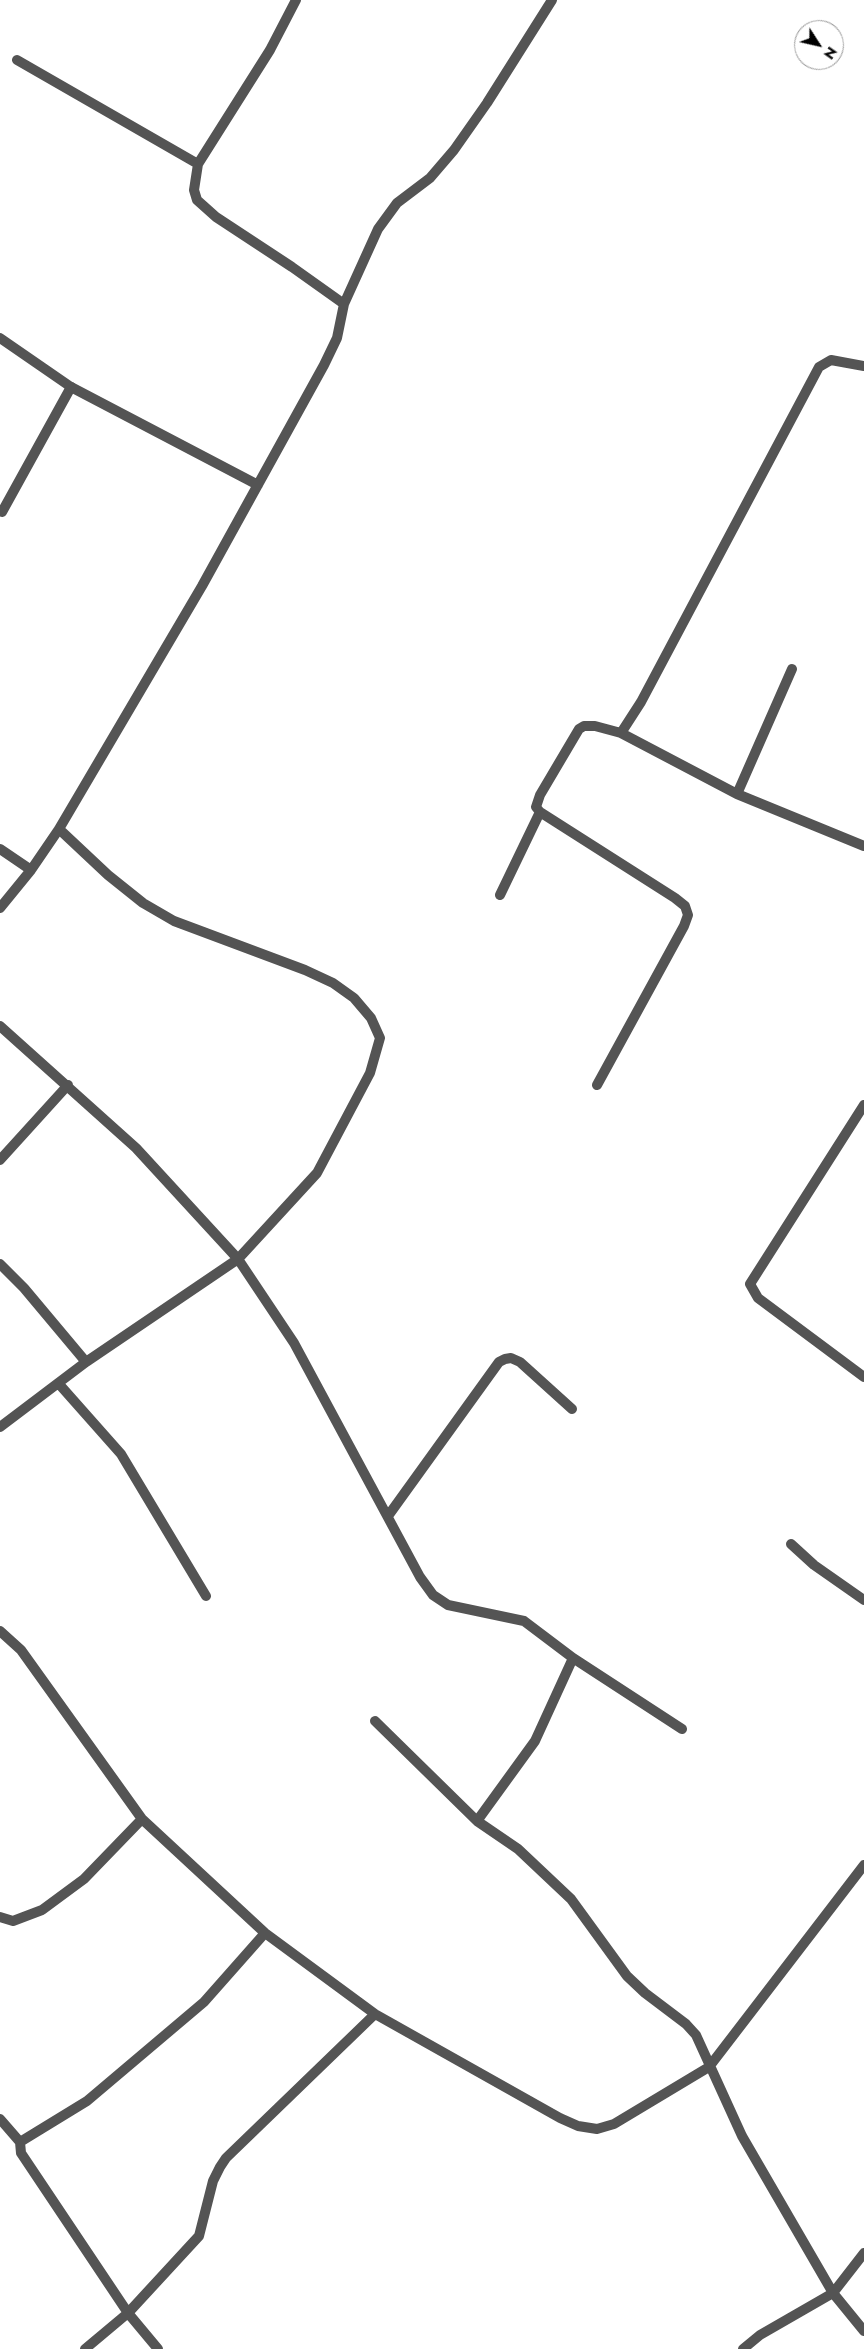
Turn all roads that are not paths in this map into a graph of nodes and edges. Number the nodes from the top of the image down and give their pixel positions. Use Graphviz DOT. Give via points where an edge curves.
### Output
graph roads {
  1 [pos="296,0"];
  2 [pos="552,0"];
  3 [pos="18,60"];
  4 [pos="198,164"];
  5 [pos="344,304"];
  6 [pos="0,338"];
  7 [pos="864,366"];
  8 [pos="71,387"];
  9 [pos="258,485"];
  10 [pos="2,512"];
  11 [pos="792,668"];
  12 [pos="621,733"];
  13 [pos="737,794"];
  14 [pos="540,812"];
  15 [pos="59,829"];
  16 [pos="864,846"];
  17 [pos="0,849"];
  18 [pos="31,870"];
  19 [pos="500,895"];
  20 [pos="0,908"];
  21 [pos="0,1026"];
  22 [pos="68,1085"];
  23 [pos="597,1085"];
  24 [pos="864,1105"];
  25 [pos="0,1160"];
  26 [pos="238,1259"];
  27 [pos="0,1264"];
  28 [pos="86,1362"];
  29 [pos="864,1377"];
  30 [pos="59,1384"];
  31 [pos="572,1409"];
  32 [pos="0,1427"];
  33 [pos="388,1516"];
  34 [pos="791,1544"];
  35 [pos="206,1596"];
  36 [pos="864,1600"];
  37 [pos="0,1631"];
  38 [pos="573,1658"];
  39 [pos="375,1721"];
  40 [pos="682,1729"];
  41 [pos="142,1819"];
  42 [pos="477,1821"];
  43 [pos="864,1865"];
  44 [pos="0,1917"];
  45 [pos="264,1933"];
  46 [pos="375,2014"];
  47 [pos="709,2067"];
  48 [pos="0,2119"];
  49 [pos="20,2142"];
  50 [pos="864,2253"];
  51 [pos="833,2293"];
  52 [pos="128,2313"];
  53 [pos="864,2332"];
  54 [pos="85,2349"];
  55 [pos="158,2349"];
  56 [pos="743,2349"];
  1 -- 4 [label="street" via="270,50"];
  2 -- 5 [label="street" via="454,150 430,178 398,203 378,229"];
  3 -- 4 [label="street"];
  4 -- 5 [label="street" via="194,190 197,200 216,217"];
  5 -- 9 [label="street" via="338,338"];
  6 -- 8 [label="street"];
  7 -- 12 [label="street" via="831,360 819,367 641,702"];
  8 -- 9 [label="street"];
  8 -- 10 [label="street"];
  9 -- 15 [label="street"];
  11 -- 13 [label="street"];
  12 -- 13 [label="street"];
  12 -- 14 [label="street" via="595,726 579,729 537,800 536,807"];
  13 -- 16 [label="street"];
  14 -- 19 [label="street"];
  14 -- 23 [label="street" via="675,898 686,906 688,915"];
  15 -- 18 [label="street"];
  15 -- 26 [label="street" via="143,903 174,921 333,983 354,998 371,1018 380,1038 370,1073 317,1173"];
  17 -- 18 [label="street"];
  18 -- 20 [label="street"];
  21 -- 22 [label="street"];
  22 -- 25 [label="street"];
  22 -- 26 [label="street" via="136,1148"];
  24 -- 29 [label="street" via="750,1284 758,1298"];
  26 -- 28 [label="street"];
  26 -- 33 [label="street" via="294,1343"];
  27 -- 28 [label="street"];
  28 -- 30 [label="street"];
  30 -- 32 [label="street"];
  30 -- 35 [label="street" via="121,1454"];
  31 -- 33 [label="street" via="520,1362 505,1358"];
  33 -- 38 [label="street" via="433,1595 448,1605 524,1621"];
  34 -- 36 [label="street"];
  37 -- 41 [label="street" via="21,1650"];
  38 -- 40 [label="street"];
  38 -- 42 [label="street" via="535,1741"];
  39 -- 42 [label="street"];
  41 -- 44 [label="street" via="84,1879 42,1910 13,1921"];
  41 -- 45 [label="street"];
  42 -- 47 [label="street" via="518,1849 571,1899 627,1976 696,2036"];
  43 -- 47 [label="street"];
  45 -- 46 [label="street"];
  45 -- 49 [label="street" via="204,2002 87,2101"];
  46 -- 47 [label="street" via="578,2126 598,2129 614,2124"];
  46 -- 52 [label="street" via="226,2158 213,2181 199,2236"];
  47 -- 51 [label="street" via="742,2136"];
  48 -- 49 [label="street"];
  49 -- 52 [label="street" via="21,2153"];
  50 -- 51 [label="street"];
  51 -- 53 [label="street"];
  51 -- 56 [label="street" via="760,2335"];
  52 -- 54 [label="street"];
  52 -- 55 [label="street"];
}
